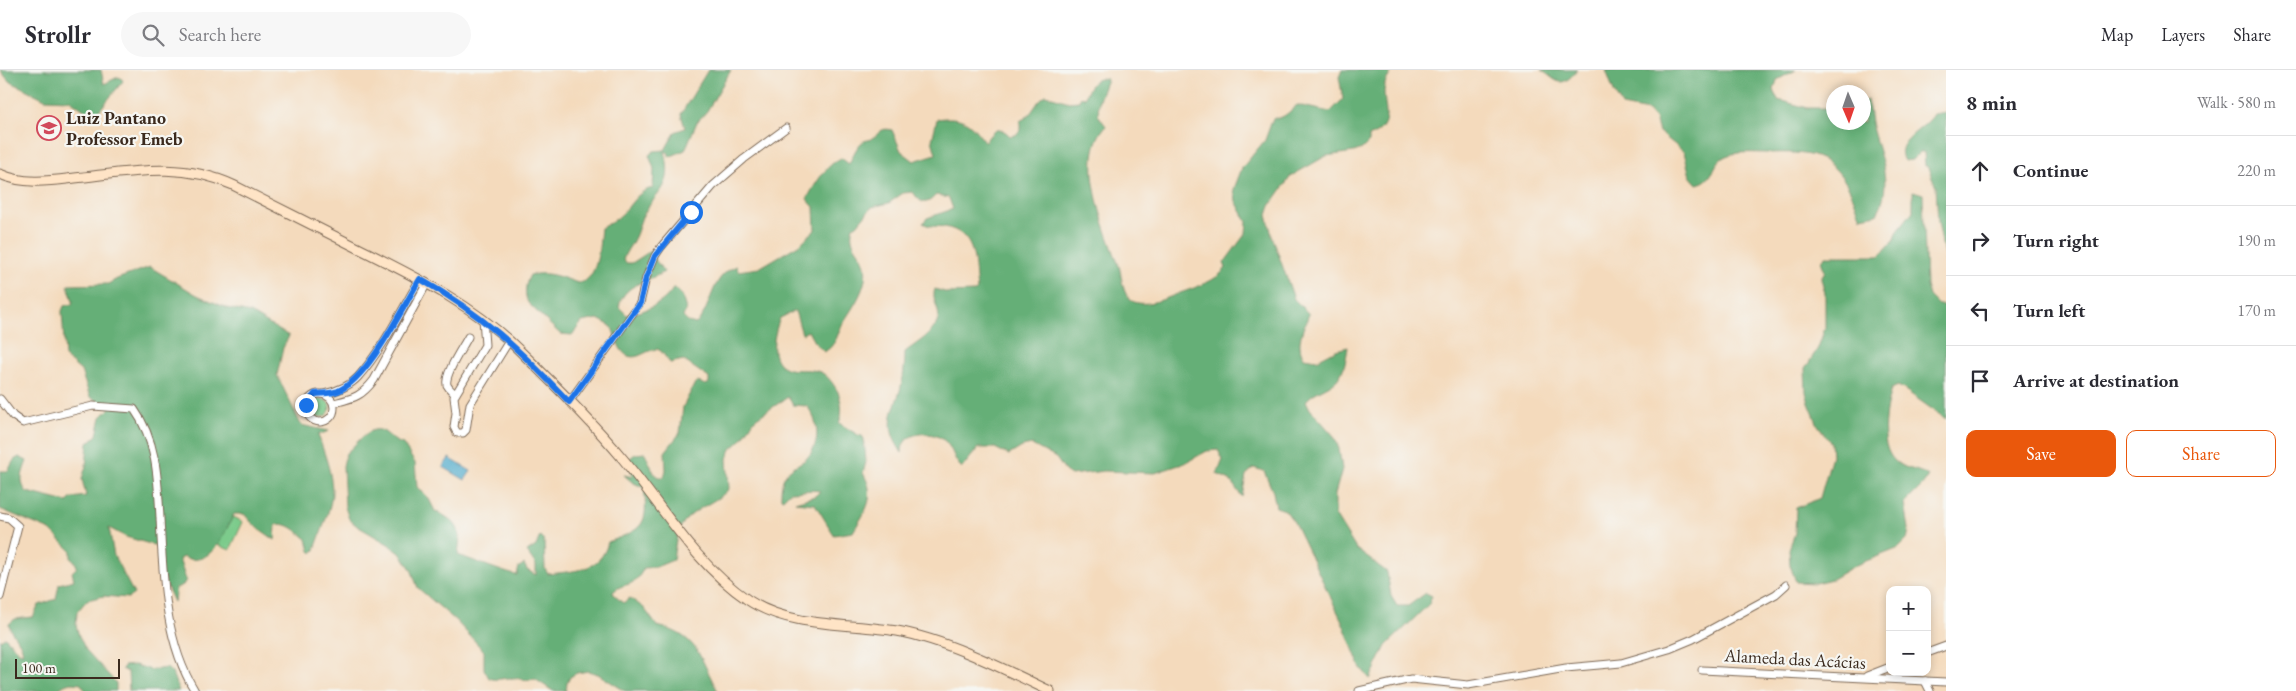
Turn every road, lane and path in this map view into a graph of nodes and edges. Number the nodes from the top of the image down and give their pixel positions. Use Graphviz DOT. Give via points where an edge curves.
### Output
graph roads {
  1 [pos="786,128"];
  2 [pos="0,174"];
  3 [pos="424,281"];
  4 [pos="483,319"];
  5 [pos="468,337"];
  6 [pos="509,341"];
  7 [pos="324,394"];
  8 [pos="455,394"];
  9 [pos="0,399"];
  10 [pos="569,402"];
  11 [pos="334,403"];
  12 [pos="0,516"];
  13 [pos="1786,585"];
  14 [pos="0,597"];
  15 [pos="1946,646"];
  16 [pos="1931,652"];
  17 [pos="1886,669"];
  18 [pos="1702,670"];
  19 [pos="1863,678"];
  20 [pos="1925,681"];
  21 [pos="1946,682"];
  22 [pos="195,691"];
  23 [pos="1050,691"];
  24 [pos="1360,691"];
  25 [pos="1930,691"];
  1 -- 10 [label="street" via="744,158 713,186 662,247 646,278 640,303"];
  2 -- 3 [label="main road" via="11,179 39,182 149,170 192,171 214,176"];
  3 -- 4 [label="main road"];
  3 -- 7 [label="street" via="357,378 337,391"];
  3 -- 11 [label="street" via="366,391 358,397"];
  4 -- 6 [label="main road"];
  4 -- 8 [label="street" via="485,344"];
  5 -- 8 [label="street" via="447,381"];
  6 -- 8 [label="street" via="470,404 467,428 463,434 456,432 454,427"];
  6 -- 10 [label="main road"];
  7 -- 11 [label="street"];
  7 -- 11 [label="street" via="315,394 308,401 306,410 310,418 318,422 328,420 334,413"];
  9 -- 22 [label="street" via="13,416 24,423 93,406 134,409 143,421 156,466 172,639 183,672"];
  10 -- 23 [label="main road" via="622,458 700,555 747,600 772,612 796,618 897,631 938,642"];
  12 -- 14 [label="street" via="9,518 18,526"];
  13 -- 24 [label="street" via="1776,594 1693,639 1621,663 1566,668 1468,686 1411,679"];
  15 -- 16 [label="street"];
  17 -- 19 [label="street"];
  18 -- 19 [label="street, Alameda das Acácias"];
  19 -- 20 [label="street, Alameda das Acácias"];
  20 -- 21 [label="street, Alameda das Acácias"];
  20 -- 25 [label="street"];
}
